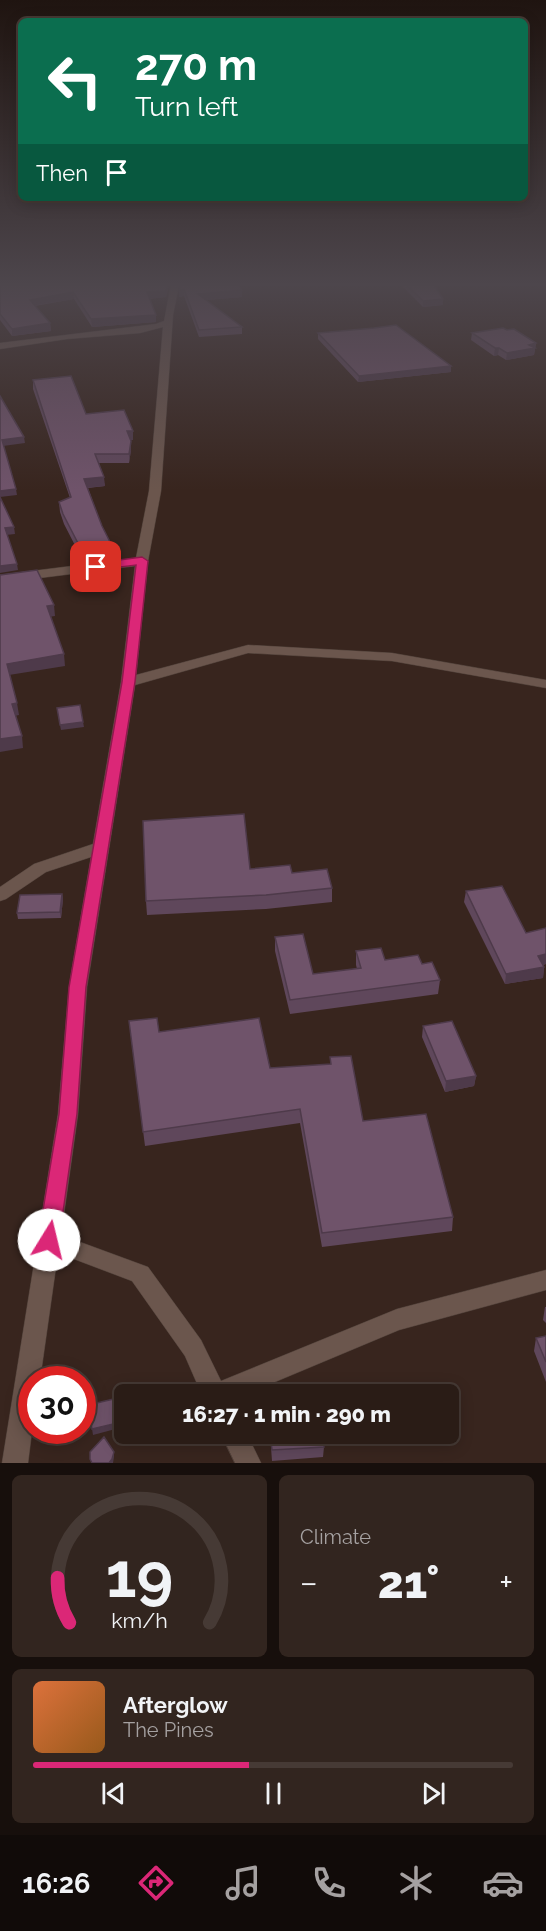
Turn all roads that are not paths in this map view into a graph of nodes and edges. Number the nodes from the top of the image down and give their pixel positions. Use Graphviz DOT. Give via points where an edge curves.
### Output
graph roads {
  1 [pos="166,353"];
  2 [pos="142,561"];
  3 [pos="0,579"];
  4 [pos="128,682"];
  5 [pos="546,684"];
  6 [pos="102,847"];
  7 [pos="0,895"];
  8 [pos="49,1240"];
  9 [pos="546,1280"];
  10 [pos="210,1384"];
  11 [pos="242,1384"];
  12 [pos="239,1444"];
  13 [pos="15,1463"];
  14 [pos="248,1463"];
  1 -- 2 [label="street" via="155,491"];
  2 -- 3 [label="street"];
  2 -- 4 [label="street"];
  4 -- 5 [label="street" via="248,649 392,657"];
  4 -- 6 [label="street"];
  6 -- 7 [label="street" via="40,868"];
  6 -- 8 [label="street" via="78,987 68,1114"];
  8 -- 10 [label="street" via="140,1274 193,1348"];
  8 -- 13 [label="street"];
  9 -- 11 [label="street" via="397,1320"];
  12 -- 14 [label="street"];
}
